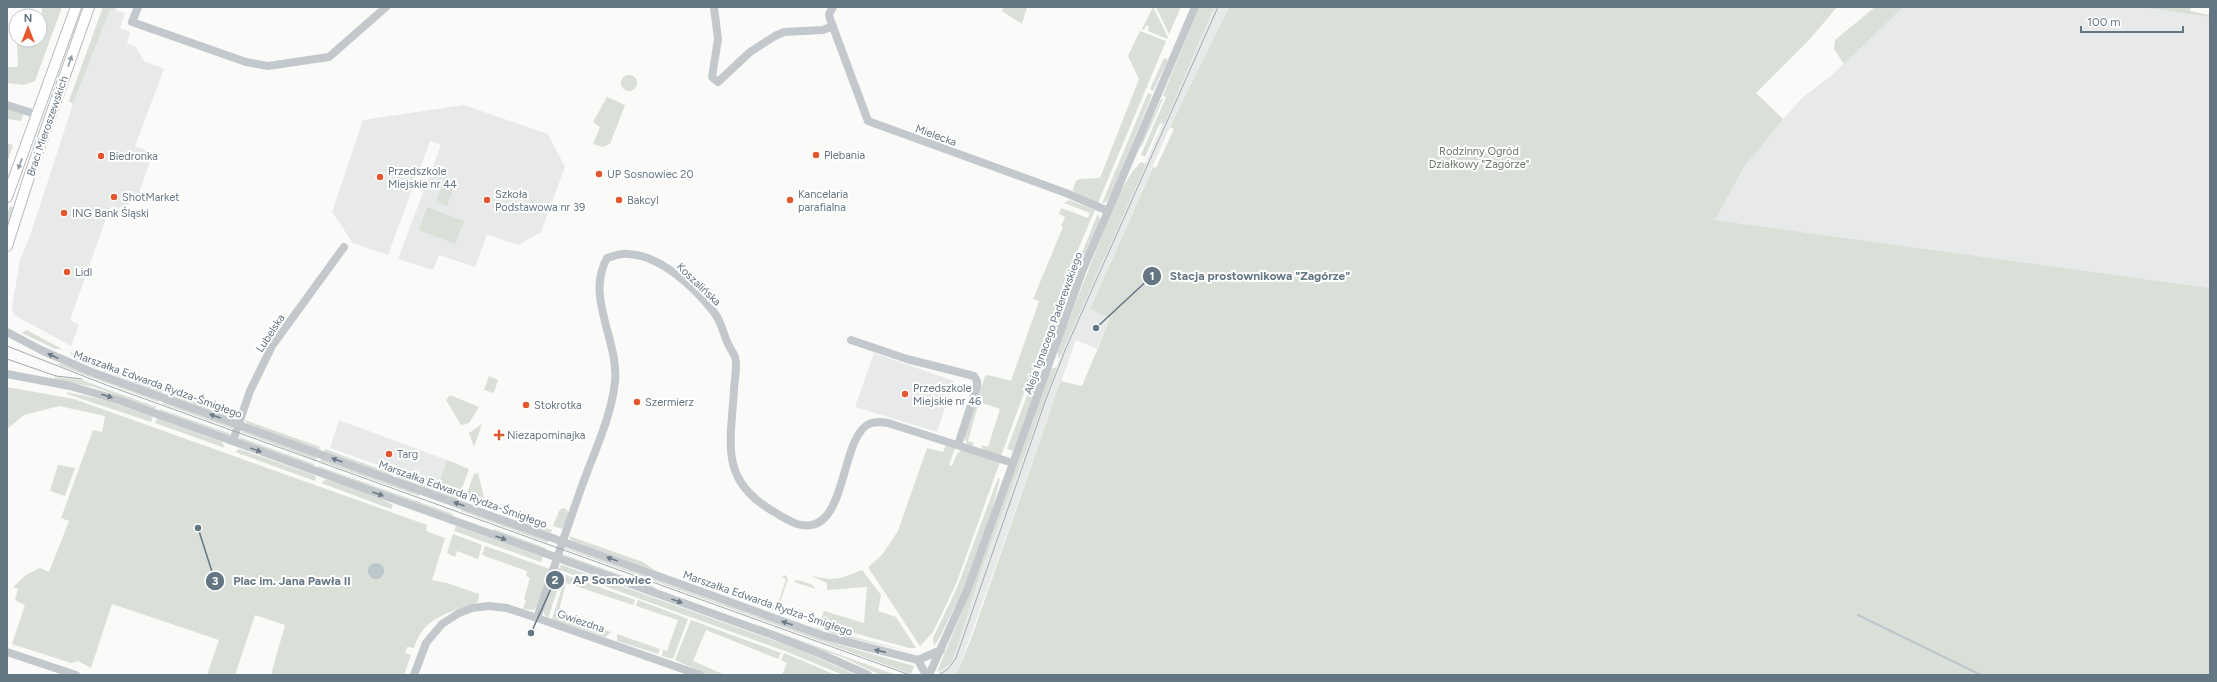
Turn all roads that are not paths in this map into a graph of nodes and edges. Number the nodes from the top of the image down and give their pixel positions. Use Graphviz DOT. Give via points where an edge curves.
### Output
graph roads {
  1 [pos="76,7"];
  2 [pos="89,7"];
  3 [pos="138,7"];
  4 [pos="386,7"];
  5 [pos="714,7"];
  6 [pos="1195,7"];
  7 [pos="832,8"];
  8 [pos="833,26"];
  9 [pos="7,105"];
  10 [pos="38,115"];
  11 [pos="7,197"];
  12 [pos="1108,211"];
  13 [pos="7,246"];
  14 [pos="344,247"];
  15 [pos="7,332"];
  16 [pos="851,340"];
  17 [pos="7,374"];
  18 [pos="238,425"];
  19 [pos="233,441"];
  20 [pos="958,445"];
  21 [pos="1013,463"];
  22 [pos="562,541"];
  23 [pos="556,558"];
  24 [pos="537,618"];
  25 [pos="941,650"];
  26 [pos="7,652"];
  27 [pos="918,660"];
  28 [pos="76,675"];
  29 [pos="414,675"];
  30 [pos="700,675"];
  31 [pos="868,675"];
  32 [pos="928,675"];
  1 -- 10 [label="main road, Braci Mieroszewskich"];
  13 -- 2 [label="main road, Braci Mieroszewskich, one-way"];
  3 -- 4 [label="street" via="132,22 246,62 268,66 329,58"];
  5 -- 8 [label="street" via="718,38 712,77 718,82 750,52 775,36 784,32 823,30"];
  6 -- 12 [label="street, Aleja Ignacego Paderewskiego"];
  7 -- 8 [label="street, Mielecka" via="829,14"];
  8 -- 12 [label="street, Mielecka" via="868,121 1066,193"];
  9 -- 10 [label="street"];
  10 -- 11 [label="main road, Braci Mieroszewskich, one-way"];
  12 -- 21 [label="street, Aleja Ignacego Paderewskiego" via="1082,272"];
  14 -- 18 [label="street, Lubelska" via="272,346 250,391"];
  18 -- 15 [label="street, Marszałka Edwarda Rydza-Śmigłego, one-way" via="89,371"];
  16 -- 20 [label="street" via="907,359 974,376 977,387"];
  17 -- 19 [label="street, one-way" via="88,390"];
  18 -- 19 [label="street, Lubelska"];
  22 -- 18 [label="street, Marszałka Edwarda Rydza-Śmigłego, one-way"];
  19 -- 23 [label="street, one-way"];
  20 -- 21 [label="street, Koszalińska"];
  20 -- 22 [label="street, Koszalińska" via="888,423 875,422 860,432 834,503 825,517 817,524 798,524 776,513 753,497 741,484 733,468 730,445 736,358 713,311 663,264 641,256 620,255 607,258 598,282 601,306 615,362 615,382 610,409"];
  21 -- 25 [label="street, Aleja Ignacego Paderewskiego" via="968,588"];
  22 -- 23 [label="street, Koszalińska"];
  27 -- 22 [label="street, Marszałka Edwarda Rydza-Śmigłego, one-way" via="824,636"];
  23 -- 24 [label="street, Koszalińska"];
  23 -- 31 [label="street, one-way" via="775,636"];
  24 -- 29 [label="street, Gwiezdna" via="507,608 489,606 459,613 442,624 426,643"];
  24 -- 30 [label="street, Gwiezdna"];
  25 -- 27 [label="street"];
  25 -- 32 [label="street"];
  26 -- 28 [label="street"];
  27 -- 32 [label="street"];
}
